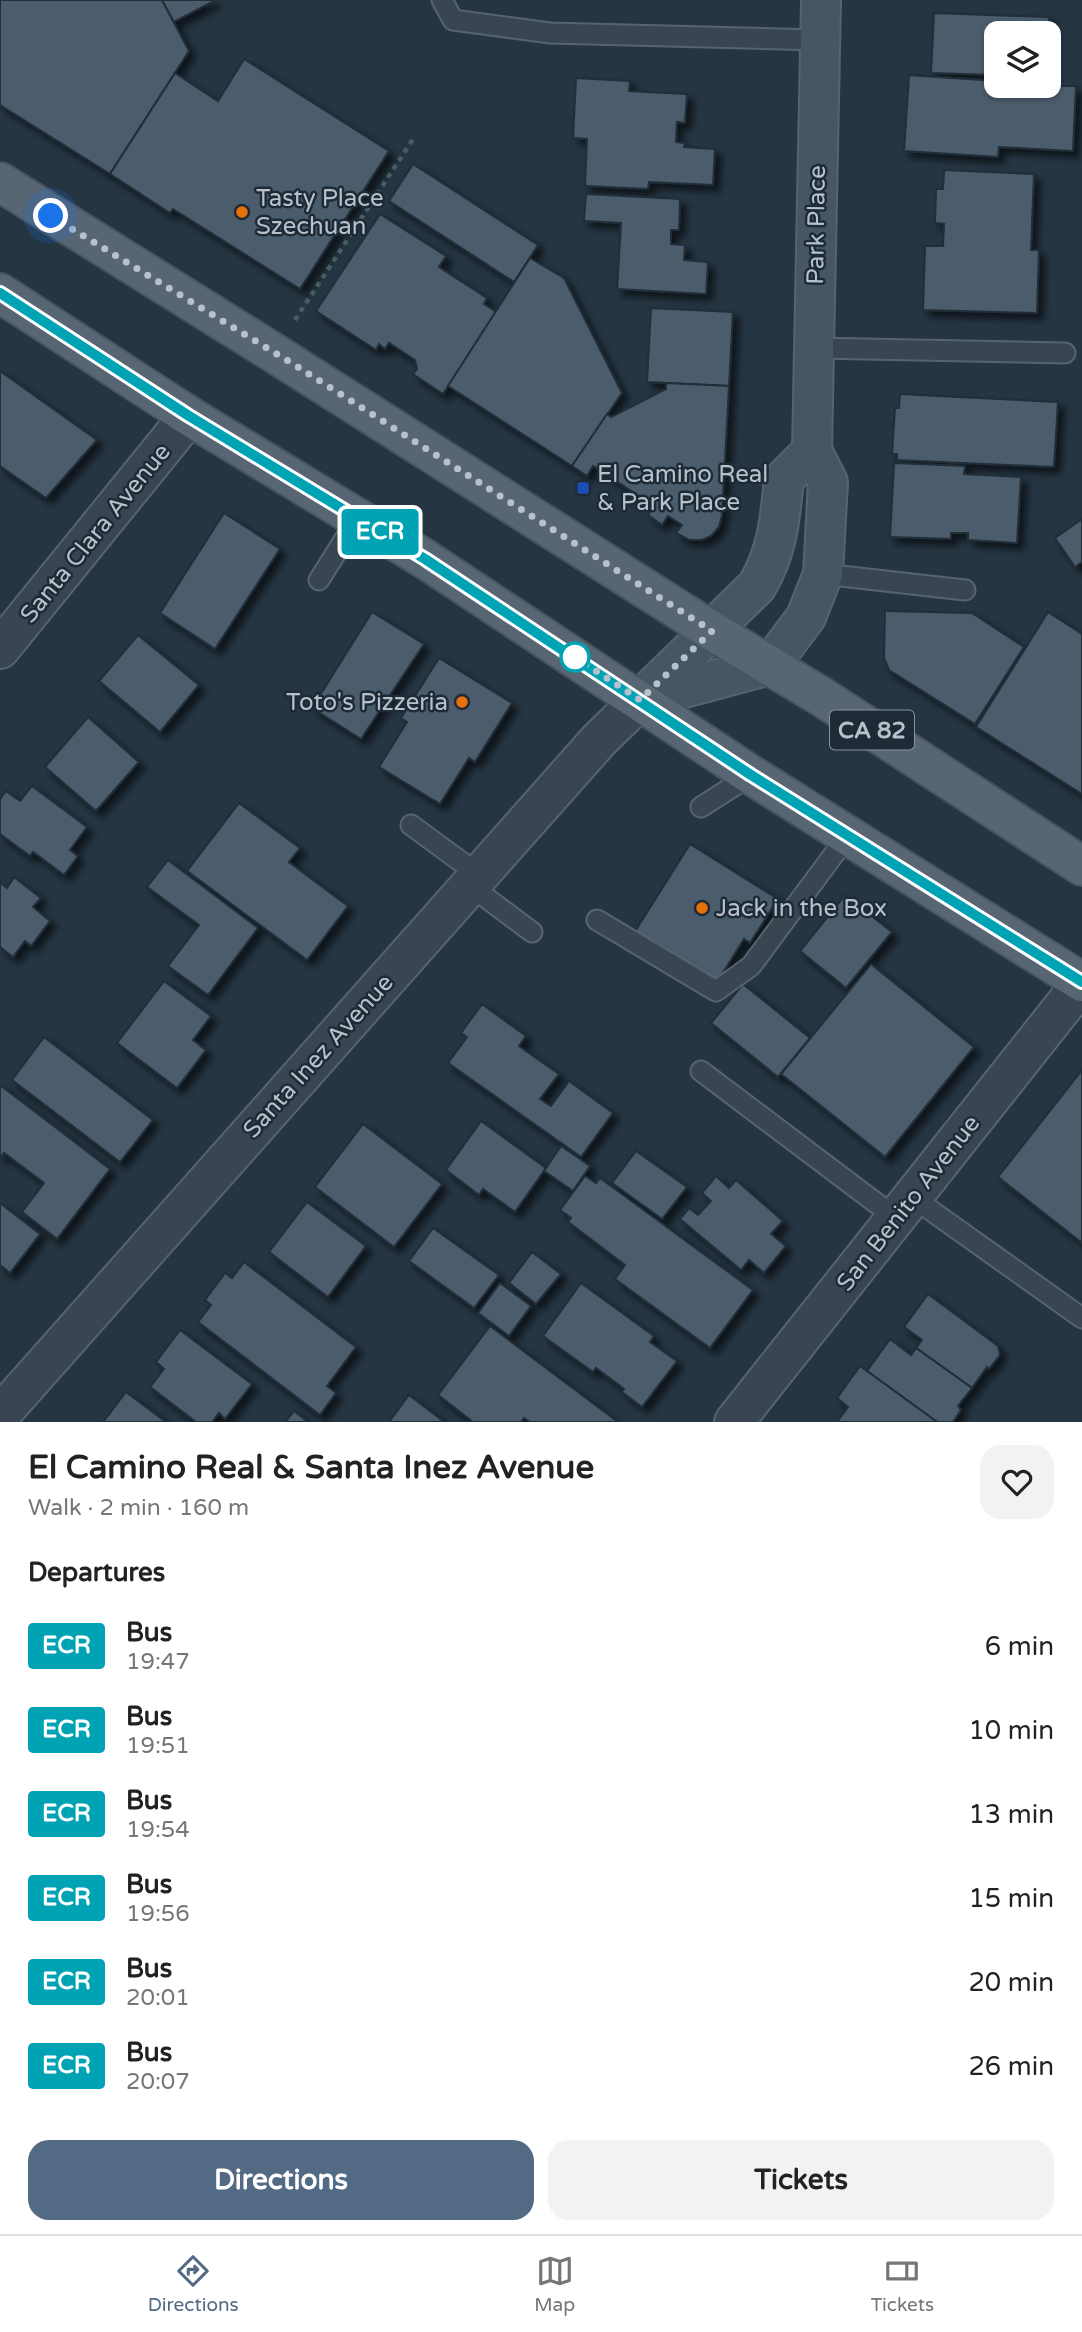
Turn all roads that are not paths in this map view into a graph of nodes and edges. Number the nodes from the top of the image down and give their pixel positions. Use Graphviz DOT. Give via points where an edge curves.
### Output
graph roads {
  1 [pos="442,0"];
  2 [pos="821,0"];
  3 [pos="819,40"];
  4 [pos="0,182"];
  5 [pos="0,293"];
  6 [pos="814,348"];
  7 [pos="1065,353"];
  8 [pos="189,416"];
  9 [pos="812,451"];
  10 [pos="358,518"];
  11 [pos="823,574"];
  12 [pos="319,580"];
  13 [pos="965,590"];
  14 [pos="712,631"];
  15 [pos="0,649"];
  16 [pos="770,665"];
  17 [pos="640,700"];
  18 [pos="751,775"];
  19 [pos="701,807"];
  20 [pos="411,825"];
  21 [pos="849,834"];
  22 [pos="1082,866"];
  23 [pos="474,880"];
  24 [pos="597,920"];
  25 [pos="532,932"];
  26 [pos="1082,983"];
  27 [pos="701,1070"];
  28 [pos="904,1207"];
  29 [pos="1082,1318"];
  30 [pos="0,1415"];
  31 [pos="734,1422"];
  1 -- 3 [label="lane" via="453,20 550,33"];
  2 -- 3 [label="main road, Park Place"];
  3 -- 6 [label="main road, Park Place"];
  4 -- 14 [label="main road, CA 82"];
  5 -- 8 [label="main road"];
  6 -- 7 [label="lane"];
  6 -- 9 [label="main road, Park Place"];
  8 -- 10 [label="main road"];
  8 -- 15 [label="street, Santa Clara Avenue"];
  9 -- 11 [label="main road, Park Place" via="828,482"];
  9 -- 14 [label="main road" via="784,478 780,527 770,563 757,586"];
  10 -- 12 [label="lane"];
  10 -- 17 [label="main road"];
  11 -- 13 [label="lane"];
  11 -- 16 [label="main road, Park Place" via="806,617"];
  14 -- 16 [label="main road, CA 82"];
  14 -- 17 [label="main road"];
  16 -- 17 [label="main road"];
  16 -- 22 [label="main road, CA 82"];
  17 -- 18 [label="main road"];
  17 -- 23 [label="street, Santa Inez Avenue"];
  18 -- 19 [label="lane"];
  18 -- 21 [label="main road"];
  20 -- 23 [label="lane"];
  21 -- 24 [label="lane" via="751,966 716,991"];
  21 -- 26 [label="main road"];
  23 -- 25 [label="lane"];
  23 -- 30 [label="street, Santa Inez Avenue"];
  26 -- 28 [label="street, San Benito Avenue"];
  27 -- 28 [label="lane"];
  28 -- 29 [label="lane"];
  28 -- 31 [label="street, San Benito Avenue"];
}
